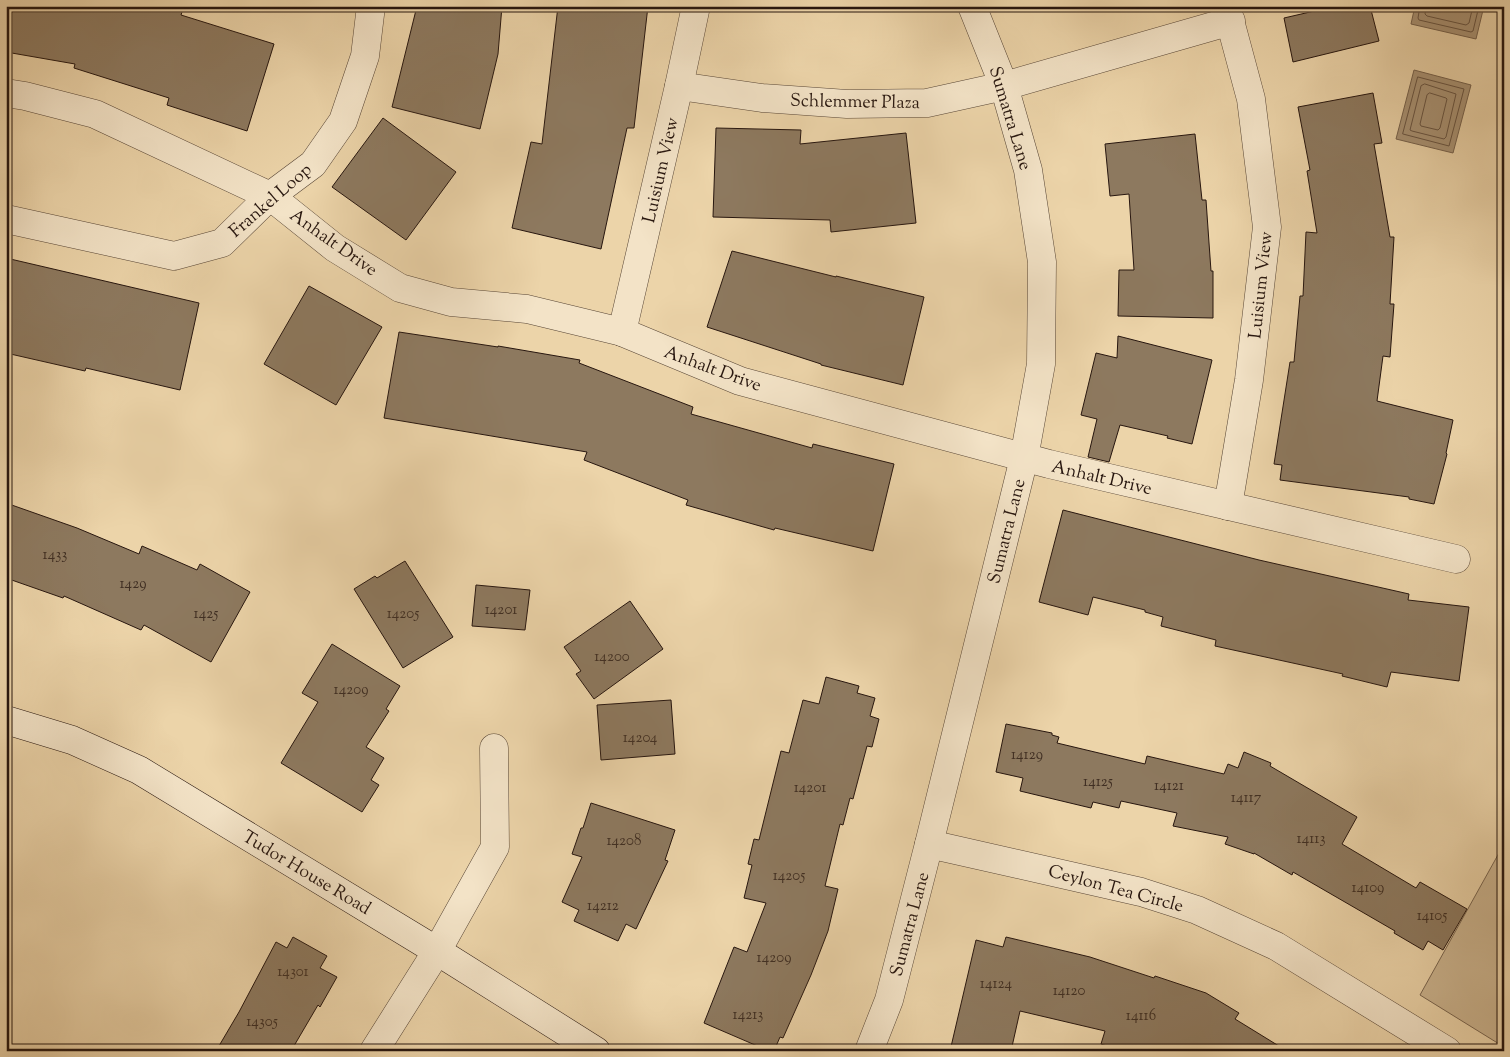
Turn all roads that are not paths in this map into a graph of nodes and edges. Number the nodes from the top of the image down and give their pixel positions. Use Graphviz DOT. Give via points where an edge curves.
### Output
graph roads {
  1 [pos="371,6"];
  2 [pos="696,6"];
  3 [pos="972,6"];
  4 [pos="1229,14"];
  5 [pos="679,86"];
  6 [pos="1004,86"];
  7 [pos="6,93"];
  8 [pos="270,196"];
  9 [pos="6,219"];
  10 [pos="622,332"];
  11 [pos="1024,458"];
  12 [pos="1228,506"];
  13 [pos="1456,559"];
  14 [pos="6,720"];
  15 [pos="494,748"];
  16 [pos="930,844"];
  17 [pos="436,951"];
  18 [pos="374,1051"];
  19 [pos="596,1051"];
  20 [pos="869,1051"];
  21 [pos="1447,1051"];
  1 -- 8 [label="street, Frankel Loop" via="365,56 342,121 313,164"];
  2 -- 5 [label="street, Luisium View"];
  3 -- 6 [label="street, Sumatra Lane"];
  4 -- 6 [label="street, Schlemmer Plaza"];
  4 -- 12 [label="street, Luisium View" via="1251,99 1268,227 1249,380"];
  5 -- 6 [label="street, Schlemmer Plaza" via="762,98 847,104 928,103"];
  5 -- 10 [label="street, Luisium View"];
  6 -- 11 [label="street, Sumatra Lane" via="1028,170 1042,262 1041,364"];
  7 -- 8 [label="street, Anhalt Drive" via="95,114"];
  8 -- 9 [label="street, Frankel Loop" via="222,243 174,256"];
  8 -- 10 [label="street, Anhalt Drive" via="336,248 400,288 451,302 527,309"];
  10 -- 11 [label="street, Anhalt Drive" via="740,381"];
  11 -- 12 [label="street, Anhalt Drive"];
  11 -- 16 [label="street, Sumatra Lane"];
  12 -- 13 [label="street, Anhalt Drive"];
  14 -- 17 [label="street, Tudor House Road" via="72,740 139,770"];
  15 -- 17 [label="street" via="495,847"];
  16 -- 20 [label="street, Sumatra Lane" via="889,1000"];
  16 -- 21 [label="street, Ceylon Tea Circle" via="1141,892 1197,910 1276,946"];
  17 -- 18 [label="street"];
  17 -- 19 [label="street, Tudor House Road"];
}
